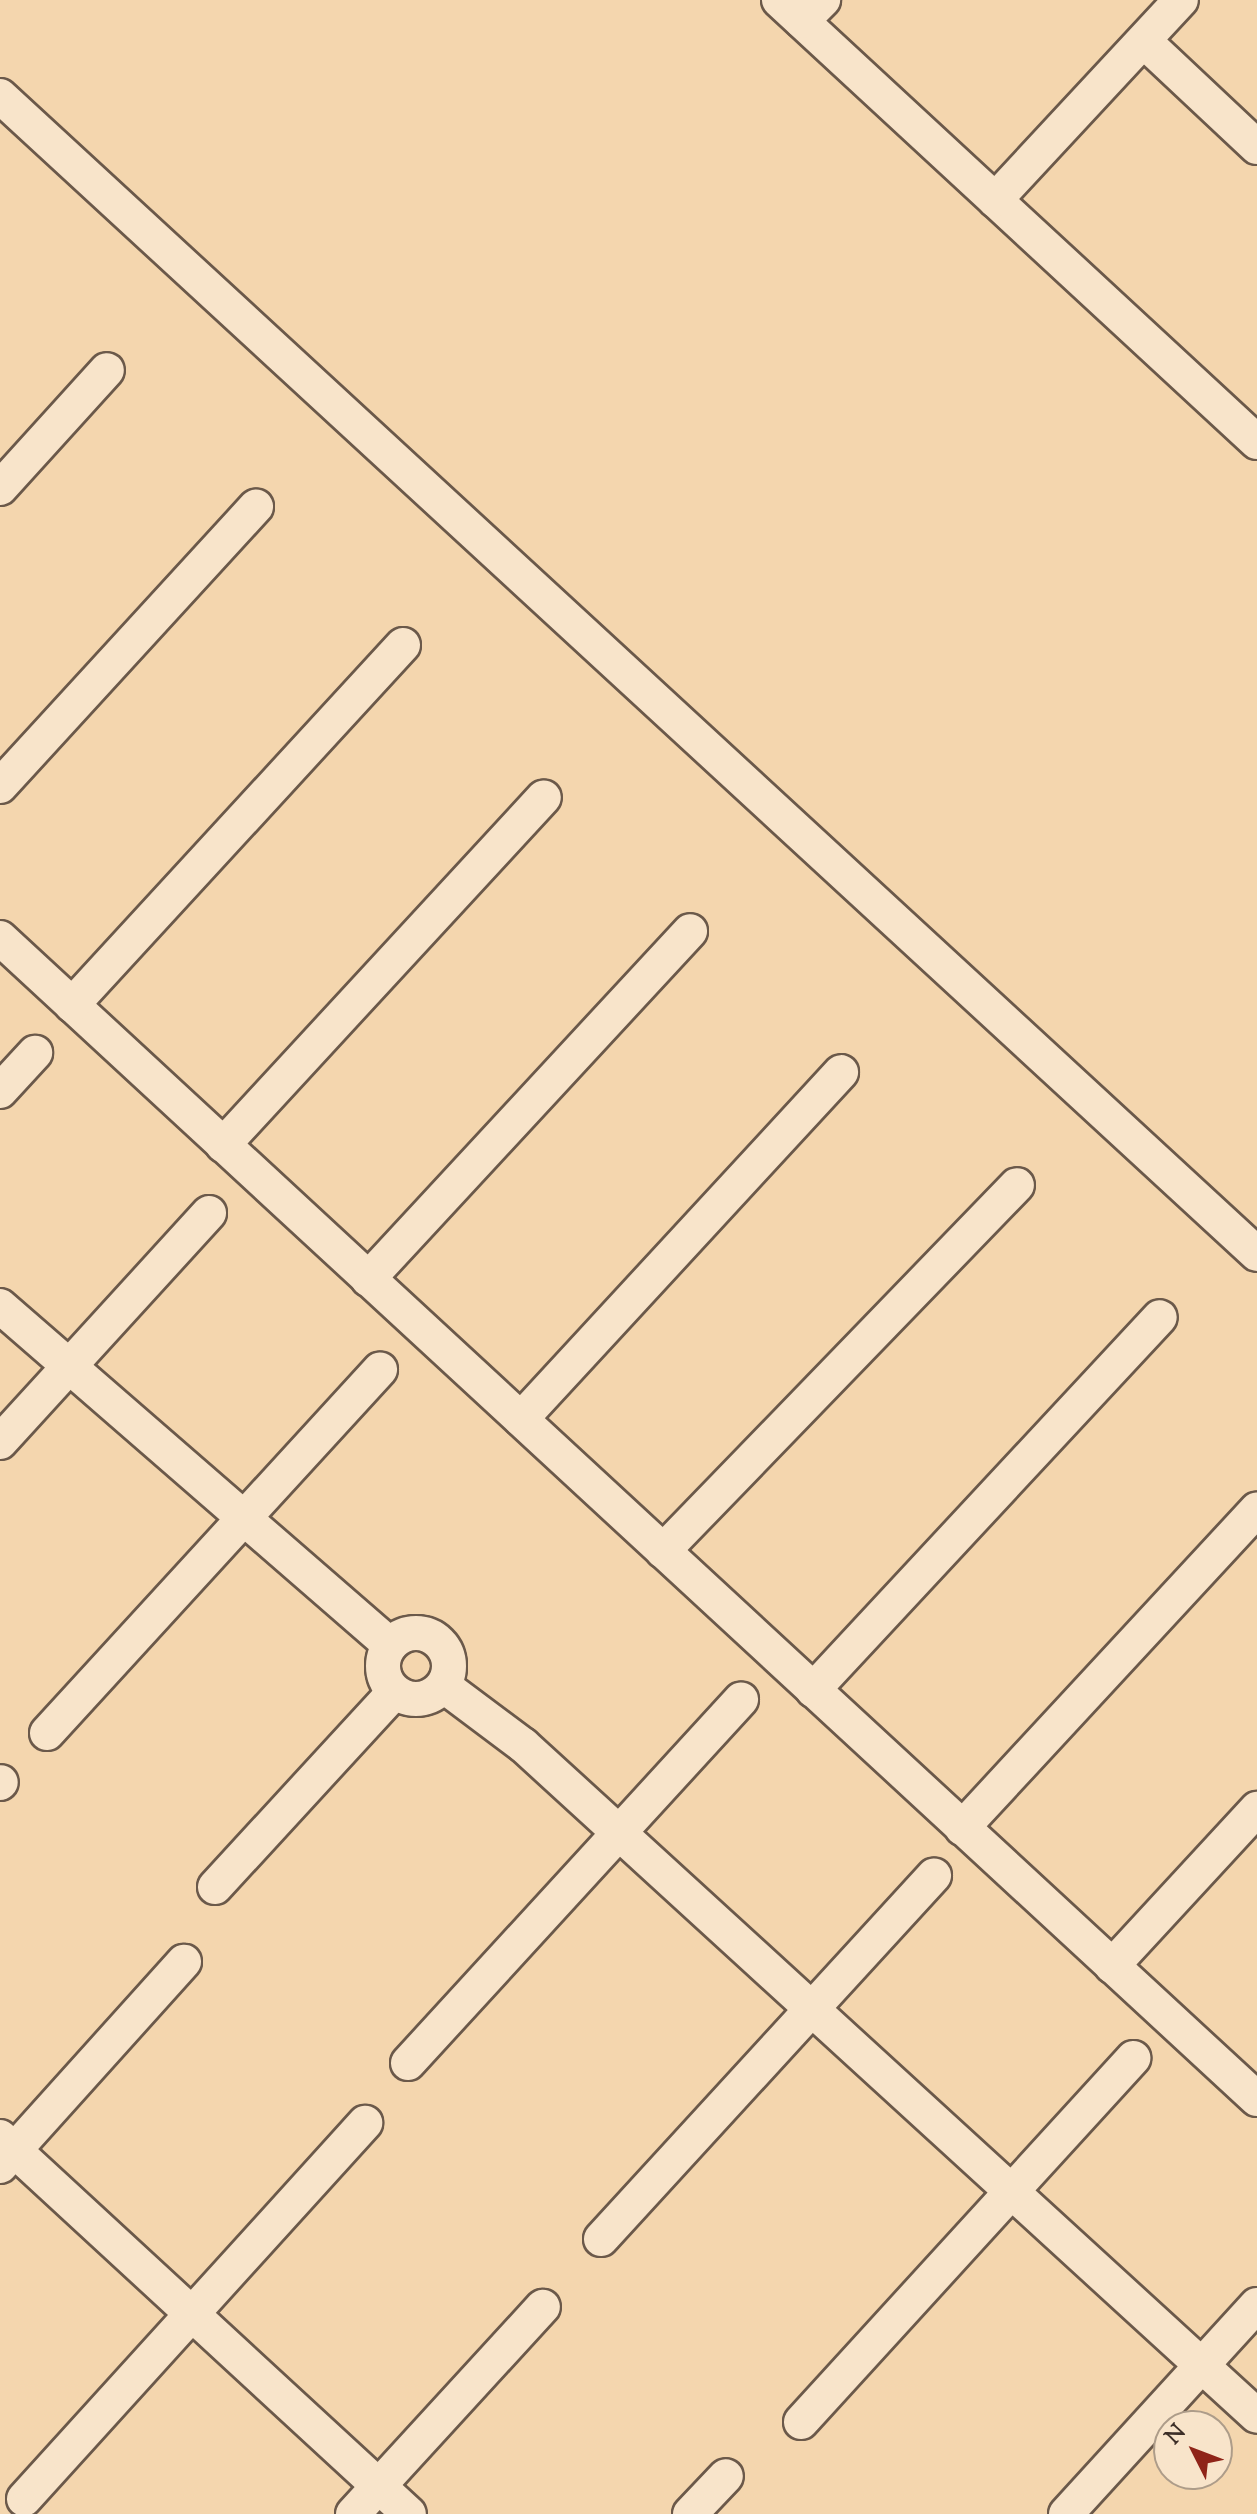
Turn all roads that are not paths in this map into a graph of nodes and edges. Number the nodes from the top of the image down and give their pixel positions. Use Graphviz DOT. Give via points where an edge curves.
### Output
graph roads {
  1 [pos="1181,0"];
  2 [pos="801,7"];
  3 [pos="1144,41"];
  4 [pos="0,96"];
  5 [pos="1257,147"];
  6 [pos="995,200"];
  7 [pos="107,370"];
  8 [pos="1257,442"];
  9 [pos="0,488"];
  10 [pos="256,507"];
  11 [pos="403,645"];
  12 [pos="0,786"];
  13 [pos="544,797"];
  14 [pos="690,931"];
  15 [pos="0,938"];
  16 [pos="72,1005"];
  17 [pos="35,1053"];
  18 [pos="841,1072"];
  19 [pos="0,1091"];
  20 [pos="223,1145"];
  21 [pos="1017,1185"];
  22 [pos="209,1213"];
  23 [pos="1257,1254"];
  24 [pos="368,1279"];
  25 [pos="0,1306"];
  26 [pos="1160,1317"];
  27 [pos="68,1368"];
  28 [pos="380,1369"];
  29 [pos="521,1419"];
  30 [pos="0,1442"];
  31 [pos="1257,1509"];
  32 [pos="240,1521"];
  33 [pos="663,1551"];
  34 [pos="390,1645"];
  35 [pos="444,1686"];
  36 [pos="813,1690"];
  37 [pos="394,1692"];
  38 [pos="741,1700"];
  39 [pos="47,1733"];
  40 [pos="1257,1809"];
  41 [pos="962,1828"];
  42 [pos="619,1832"];
  43 [pos="934,1876"];
  44 [pos="215,1887"];
  45 [pos="184,1962"];
  46 [pos="1112,1966"];
  47 [pos="812,2009"];
  48 [pos="1133,2058"];
  49 [pos="408,2063"];
  50 [pos="1257,2099"];
  51 [pos="365,2123"];
  52 [pos="5,2151"];
  53 [pos="1011,2191"];
  54 [pos="601,2239"];
  55 [pos="1257,2305"];
  56 [pos="543,2307"];
  57 [pos="192,2314"];
  58 [pos="1202,2365"];
  59 [pos="1257,2416"];
  60 [pos="801,2422"];
  61 [pos="726,2476"];
  62 [pos="379,2486"];
  63 [pos="24,2499"];
  64 [pos="353,2514"];
  65 [pos="409,2514"];
  66 [pos="690,2514"];
  67 [pos="1066,2514"];
  1 -- 3 [label="street"];
  2 -- 6 [label="street"];
  3 -- 5 [label="street"];
  3 -- 6 [label="street"];
  4 -- 23 [label="street"];
  6 -- 8 [label="street"];
  7 -- 9 [label="street"];
  10 -- 12 [label="street"];
  11 -- 16 [label="street"];
  13 -- 20 [label="street"];
  14 -- 24 [label="street"];
  15 -- 16 [label="street"];
  16 -- 20 [label="street"];
  17 -- 19 [label="street"];
  18 -- 29 [label="street"];
  20 -- 24 [label="street"];
  21 -- 33 [label="street"];
  22 -- 27 [label="street"];
  24 -- 29 [label="street"];
  25 -- 27 [label="street"];
  26 -- 36 [label="street"];
  27 -- 30 [label="street"];
  27 -- 32 [label="street"];
  28 -- 32 [label="street"];
  29 -- 33 [label="street"];
  31 -- 41 [label="street"];
  32 -- 34 [label="street"];
  32 -- 39 [label="street"];
  33 -- 36 [label="street"];
  34 -- 35 [label="street" via="404,1635 437,1639 448,1653"];
  34 -- 37 [label="street" via="384,1677"];
  35 -- 37 [label="street" via="411,1700"];
  35 -- 42 [label="street"];
  36 -- 41 [label="street"];
  37 -- 44 [label="street"];
  38 -- 42 [label="street"];
  40 -- 46 [label="street"];
  41 -- 46 [label="street"];
  42 -- 47 [label="street"];
  42 -- 49 [label="street"];
  43 -- 47 [label="street"];
  45 -- 52 [label="street"];
  46 -- 50 [label="street"];
  47 -- 53 [label="street"];
  47 -- 54 [label="street"];
  48 -- 53 [label="street"];
  51 -- 57 [label="street"];
  52 -- 57 [label="street"];
  53 -- 58 [label="street"];
  53 -- 60 [label="street"];
  55 -- 58 [label="street"];
  56 -- 62 [label="street"];
  57 -- 62 [label="street"];
  57 -- 63 [label="street"];
  58 -- 59 [label="street"];
  58 -- 67 [label="street"];
  61 -- 66 [label="street"];
  62 -- 64 [label="street"];
  62 -- 65 [label="street"];
}
